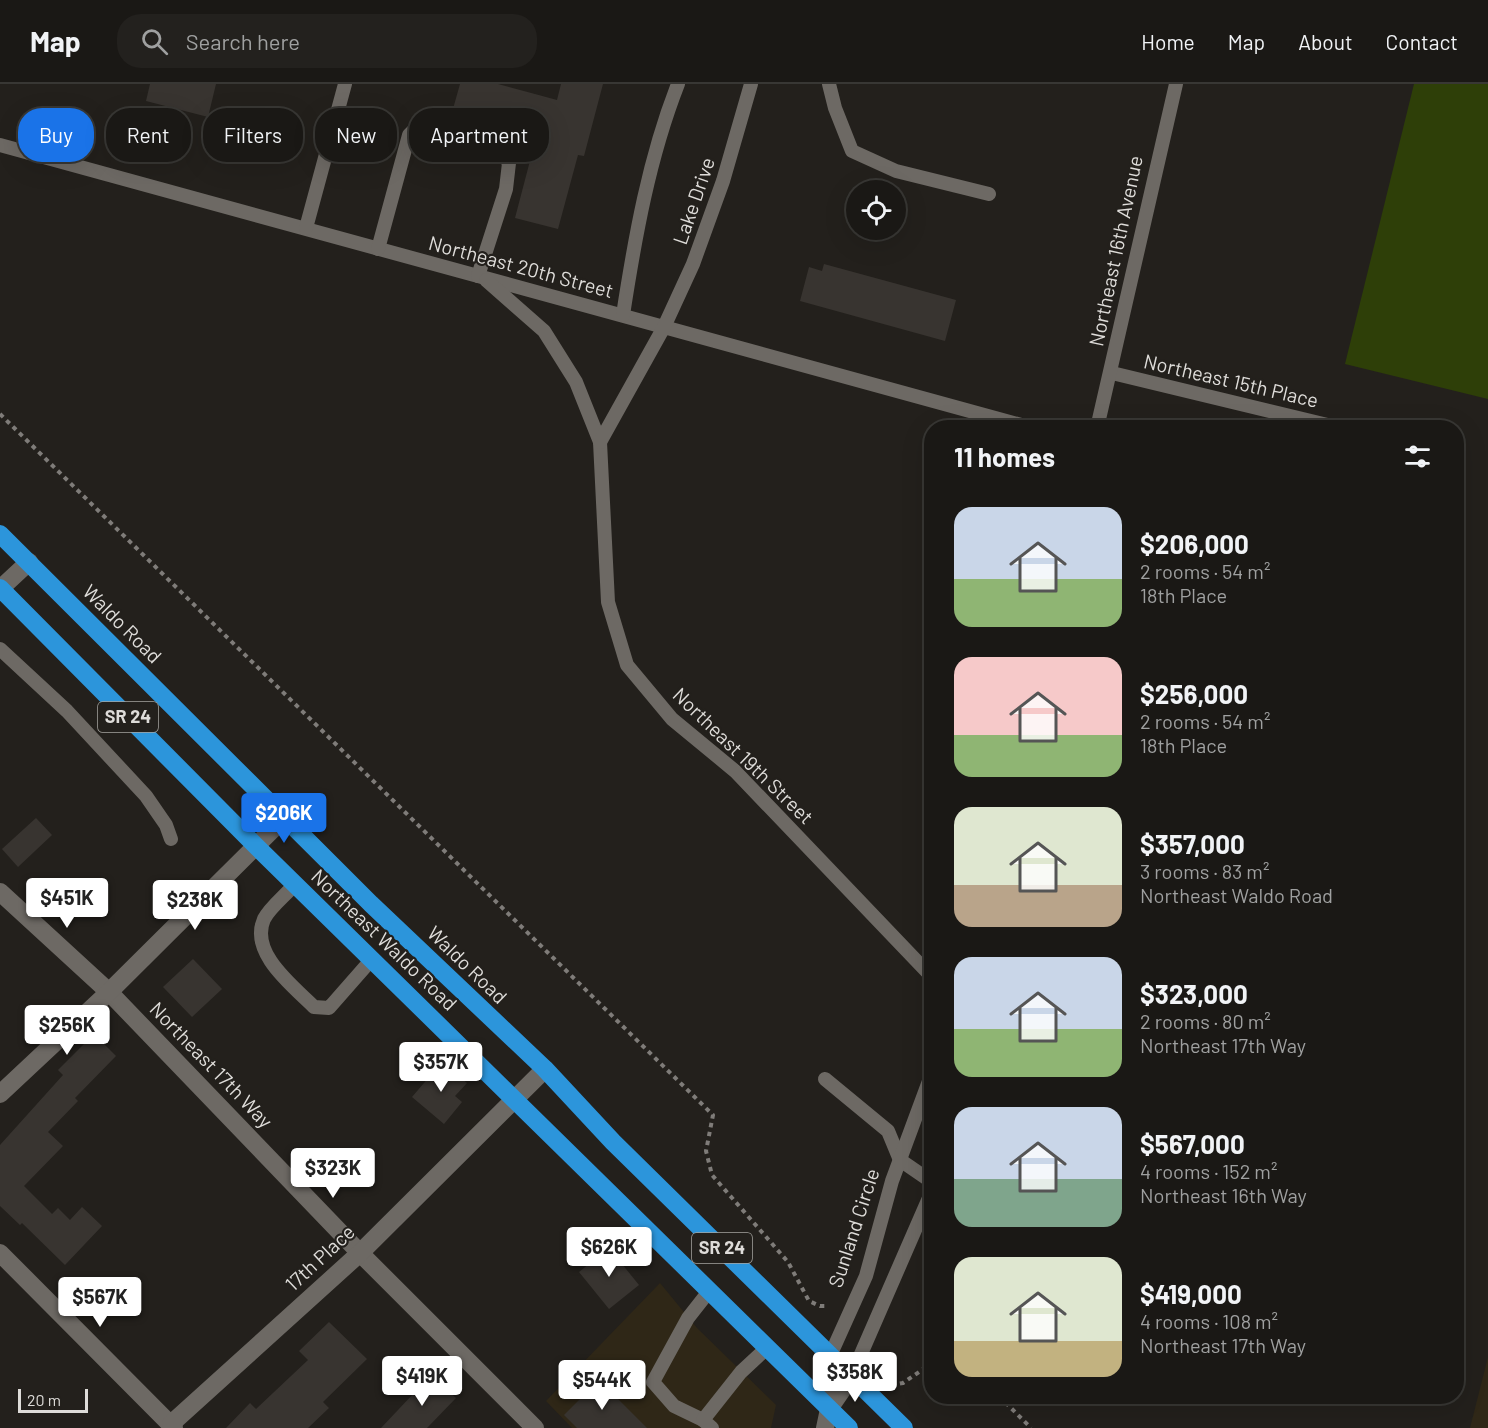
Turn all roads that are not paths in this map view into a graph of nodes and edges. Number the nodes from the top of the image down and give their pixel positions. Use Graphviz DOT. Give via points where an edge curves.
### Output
graph roads {
  1 [pos="345,84"];
  2 [pos="678,84"];
  3 [pos="751,84"];
  4 [pos="829,84"];
  5 [pos="1176,84"];
  6 [pos="0,145"];
  7 [pos="988,194"];
  8 [pos="306,228"];
  9 [pos="378,249"];
  10 [pos="481,277"];
  11 [pos="623,315"];
  12 [pos="664,327"];
  13 [pos="1112,373"];
  14 [pos="1003,420"];
  15 [pos="1099,420"];
  16 [pos="1307,420"];
  17 [pos="600,442"];
  18 [pos="0,534"];
  19 [pos="28,562"];
  20 [pos="0,589"];
  21 [pos="0,649"];
  22 [pos="286,816"];
  23 [pos="171,839"];
  24 [pos="256,846"];
  25 [pos="296,884"];
  26 [pos="0,892"];
  27 [pos="372,959"];
  28 [pos="924,969"];
  29 [pos="109,992"];
  30 [pos="544,1070"];
  31 [pos="825,1080"];
  32 [pos="0,1094"];
  33 [pos="924,1094"];
  34 [pos="515,1098"];
  35 [pos="900,1160"];
  36 [pos="924,1176"];
  37 [pos="924,1209"];
  38 [pos="0,1252"];
  39 [pos="360,1253"];
  40 [pos="710,1290"];
  41 [pos="768,1347"];
  42 [pos="830,1356"];
  43 [pos="851,1377"];
  44 [pos="829,1409"];
  45 [pos="708,1424"];
  46 [pos="172,1426"];
  47 [pos="535,1428"];
  48 [pos="825,1428"];
  49 [pos="849,1428"];
  50 [pos="904,1428"];
  1 -- 8 [label="lane"];
  2 -- 11 [label="lane" via="663,123 635,238"];
  3 -- 12 [label="lane, Lake Drive" via="723,181 693,264"];
  4 -- 7 [label="lane" via="852,151 896,171"];
  5 -- 13 [label="lane, Northeast 16th Avenue"];
  6 -- 8 [label="lane, Northeast 20th Street"];
  8 -- 9 [label="lane, Northeast 20th Street"];
  9 -- 10 [label="lane, Northeast 20th Street"];
  9 -- 10 [label="lane" via="409,135 430,126 502,153 509,163 506,189"];
  10 -- 11 [label="lane, Northeast 20th Street"];
  10 -- 17 [label="lane, Northeast 19th Street" via="544,331 576,382"];
  11 -- 12 [label="lane, Northeast 20th Street"];
  12 -- 14 [label="lane, Northeast 20th Street"];
  12 -- 17 [label="lane, Lake Drive"];
  13 -- 15 [label="lane, Northeast 16th Avenue"];
  13 -- 16 [label="lane, Northeast 15th Place"];
  17 -- 28 [label="lane, Northeast 19th Street" via="608,602 627,666 672,719 735,771"];
  18 -- 19 [label="highway, Waldo Road / SR 24"];
  19 -- 20 [label="street"];
  19 -- 22 [label="highway, Waldo Road / SR 24"];
  20 -- 24 [label="highway, Northeast Waldo Road / SR 24"];
  21 -- 23 [label="lane" via="67,711 146,796"];
  22 -- 24 [label="street"];
  22 -- 30 [label="highway, Waldo Road / SR 24" via="371,904"];
  24 -- 25 [label="highway, Northeast Waldo Road / SR 24"];
  24 -- 29 [label="street"];
  25 -- 27 [label="highway, Northeast Waldo Road / SR 24"];
  25 -- 27 [label="lane" via="265,917 260,935 267,956 314,1007 329,1008"];
  26 -- 29 [label="street, Northeast 17th Way"];
  27 -- 34 [label="highway, Northeast Waldo Road / SR 24"];
  29 -- 32 [label="street"];
  29 -- 39 [label="street, Northeast 17th Way"];
  30 -- 34 [label="street, 17th Place"];
  30 -- 42 [label="highway, Waldo Road / SR 24"];
  31 -- 35 [label="lane" via="888,1131"];
  33 -- 35 [label="lane, Sunland Circle"];
  34 -- 39 [label="street, 17th Place"];
  34 -- 40 [label="highway, Northeast Waldo Road / SR 24"];
  35 -- 36 [label="lane"];
  35 -- 42 [label="lane, Sunland Circle" via="866,1276"];
  37 -- 43 [label="lane"];
  38 -- 46 [label="street"];
  39 -- 46 [label="street, 17th Place"];
  39 -- 47 [label="street, Northeast 17th Way"];
  40 -- 41 [label="highway, SR 24"];
  40 -- 45 [label="lane" via="688,1318 653,1382 674,1406"];
  41 -- 44 [label="highway, SR 24"];
  41 -- 45 [label="lane" via="741,1372"];
  42 -- 43 [label="highway, Waldo Road / SR 24"];
  42 -- 44 [label="street, Sunland Circle"];
  43 -- 44 [label="street"];
  43 -- 50 [label="highway, Waldo Road / SR 24"];
  44 -- 48 [label="street"];
  44 -- 49 [label="highway, SR 24"];
}
